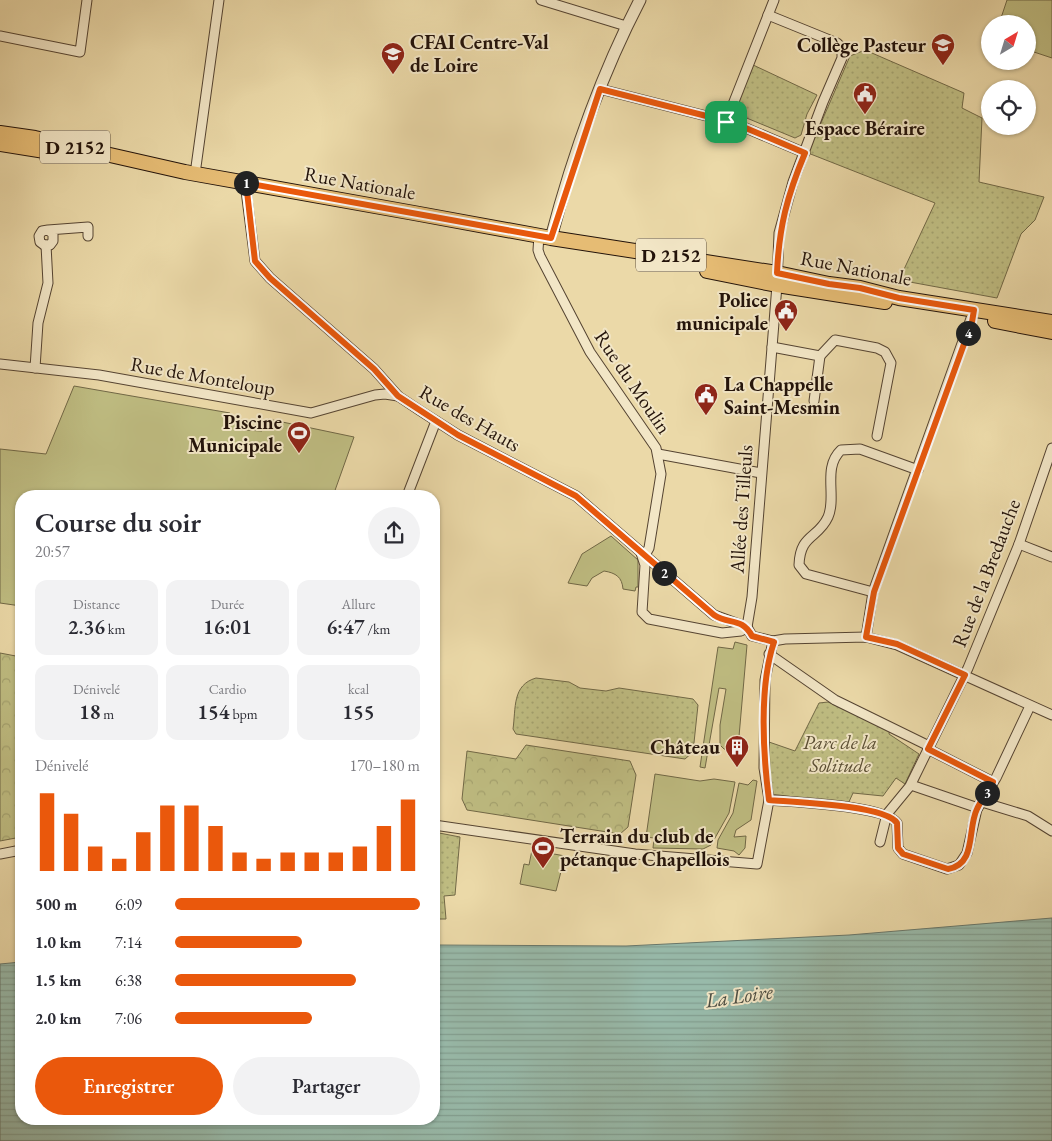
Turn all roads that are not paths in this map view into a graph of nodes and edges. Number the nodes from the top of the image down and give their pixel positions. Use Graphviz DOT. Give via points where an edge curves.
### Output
graph roads {
  1 [pos="87,0"];
  2 [pos="219,0"];
  3 [pos="541,0"];
  4 [pos="640,0"];
  5 [pos="774,0"];
  6 [pos="768,15"];
  7 [pos="626,26"];
  8 [pos="0,36"];
  9 [pos="600,89"];
  10 [pos="726,122"];
  11 [pos="0,133"];
  12 [pos="0,144"];
  13 [pos="805,153"];
  14 [pos="148,165"];
  15 [pos="195,174"];
  16 [pos="246,183"];
  17 [pos="88,236"];
  18 [pos="552,238"];
  19 [pos="777,279"];
  20 [pos="974,313"];
  21 [pos="1052,322"];
  22 [pos="1052,332"];
  23 [pos="772,347"];
  24 [pos="820,356"];
  25 [pos="0,364"];
  26 [pos="35,368"];
  27 [pos="398,396"];
  28 [pos="814,401"];
  29 [pos="436,421"];
  30 [pos="877,436"];
  31 [pos="1052,448"];
  32 [pos="658,454"];
  33 [pos="918,470"];
  34 [pos="760,473"];
  35 [pos="409,490"];
  36 [pos="1019,544"];
  37 [pos="642,554"];
  38 [pos="1052,557"];
  39 [pos="659,568"];
  40 [pos="645,577"];
  41 [pos="874,592"];
  42 [pos="747,627"];
  43 [pos="866,637"];
  44 [pos="774,642"];
  45 [pos="769,654"];
  46 [pos="965,675"];
  47 [pos="1030,706"];
  48 [pos="1052,715"];
  49 [pos="929,748"];
  50 [pos="993,782"];
  51 [pos="911,785"];
  52 [pos="769,800"];
  53 [pos="979,806"];
  54 [pos="887,814"];
  55 [pos="440,826"];
  56 [pos="1052,831"];
  57 [pos="880,842"];
  58 [pos="15,851"];
  59 [pos="0,854"];
  1 -- 8 [label="street" via="80,52"];
  2 -- 15 [label="street"];
  3 -- 7 [label="street"];
  4 -- 7 [label="street"];
  5 -- 6 [label="street"];
  6 -- 10 [label="street"];
  6 -- 13 [label="street, Allée des Tilleuls" via="831,40 842,48 842,58"];
  7 -- 9 [label="street"];
  9 -- 10 [label="street"];
  9 -- 18 [label="street"];
  10 -- 13 [label="street"];
  11 -- 14 [label="main road, D 2152"];
  12 -- 14 [label="main road, D 2152"];
  13 -- 19 [label="street, Allée des Tilleuls" via="779,233"];
  14 -- 15 [label="main road, Rue Nationale / D 2152"];
  15 -- 16 [label="main road, Rue Nationale / D 2152"];
  16 -- 18 [label="main road, Rue Nationale / D 2152"];
  16 -- 27 [label="street, Rue des Hauts" via="255,261 270,278 374,369"];
  17 -- 26 [label="street" via="88,227 48,230 53,234 53,241 46,245 48,283 38,323"];
  18 -- 19 [label="main road, Rue Nationale / D 2152"];
  18 -- 32 [label="street, Rue du Moulin" via="538,250 576,328"];
  19 -- 20 [label="main road, Rue Nationale / D 2152" via="860,288"];
  19 -- 23 [label="street, Allée des Tilleuls"];
  20 -- 21 [label="main road, Rue Nationale / D 2152"];
  20 -- 22 [label="main road, Rue Nationale"];
  20 -- 33 [label="street"];
  23 -- 24 [label="street"];
  23 -- 34 [label="street, Allée des Tilleuls"];
  24 -- 28 [label="street"];
  24 -- 30 [label="street" via="835,340 885,352 891,363"];
  25 -- 26 [label="street, Rue de Monteloup"];
  26 -- 27 [label="street, Rue de Monteloup" via="154,384 311,413 375,395"];
  27 -- 29 [label="street, Rue des Hauts"];
  29 -- 35 [label="street"];
  29 -- 37 [label="street, Rue des Hauts" via="576,496"];
  31 -- 36 [label="street, Rue de la Bredauche"];
  32 -- 34 [label="street"];
  32 -- 37 [label="street, Rue du Moulin" via="661,474 649,548"];
  33 -- 41 [label="street"];
  33 -- 41 [label="street" via="860,449 841,450 832,460 828,517 801,548 799,565 806,574"];
  34 -- 42 [label="street, Allée des Tilleuls"];
  36 -- 38 [label="street"];
  36 -- 46 [label="street, Rue de la Bredauche"];
  37 -- 39 [label="street, Rue des Hauts"];
  37 -- 40 [label="street"];
  39 -- 40 [label="street" via="651,570"];
  39 -- 42 [label="street, Rue des Hauts" via="714,615"];
  40 -- 42 [label="street" via="642,612 649,619 722,633 741,632"];
  41 -- 43 [label="street"];
  42 -- 44 [label="street, Rue des Hauts" via="752,636"];
  43 -- 44 [label="street"];
  43 -- 46 [label="street" via="897,644"];
  44 -- 45 [label="street"];
  45 -- 49 [label="street" via="835,700"];
  45 -- 52 [label="street" via="765,680 764,768"];
  46 -- 47 [label="street"];
  46 -- 49 [label="street, Rue de la Bredauche"];
  47 -- 48 [label="street"];
  47 -- 50 [label="street"];
  49 -- 50 [label="street"];
  49 -- 51 [label="street, Rue de la Bredauche"];
  50 -- 53 [label="street"];
  51 -- 53 [label="street"];
  51 -- 54 [label="street, Rue de la Bredauche"];
  52 -- 54 [label="street" via="824,804"];
  52 -- 55 [label="street" via="757,864 635,854"];
  53 -- 54 [label="street" via="968,853 955,868 948,869 903,854 898,848 897,823"];
  53 -- 56 [label="street" via="1028,816"];
  54 -- 57 [label="street, Rue de la Bredauche"];
  58 -- 59 [label="street"];
}
